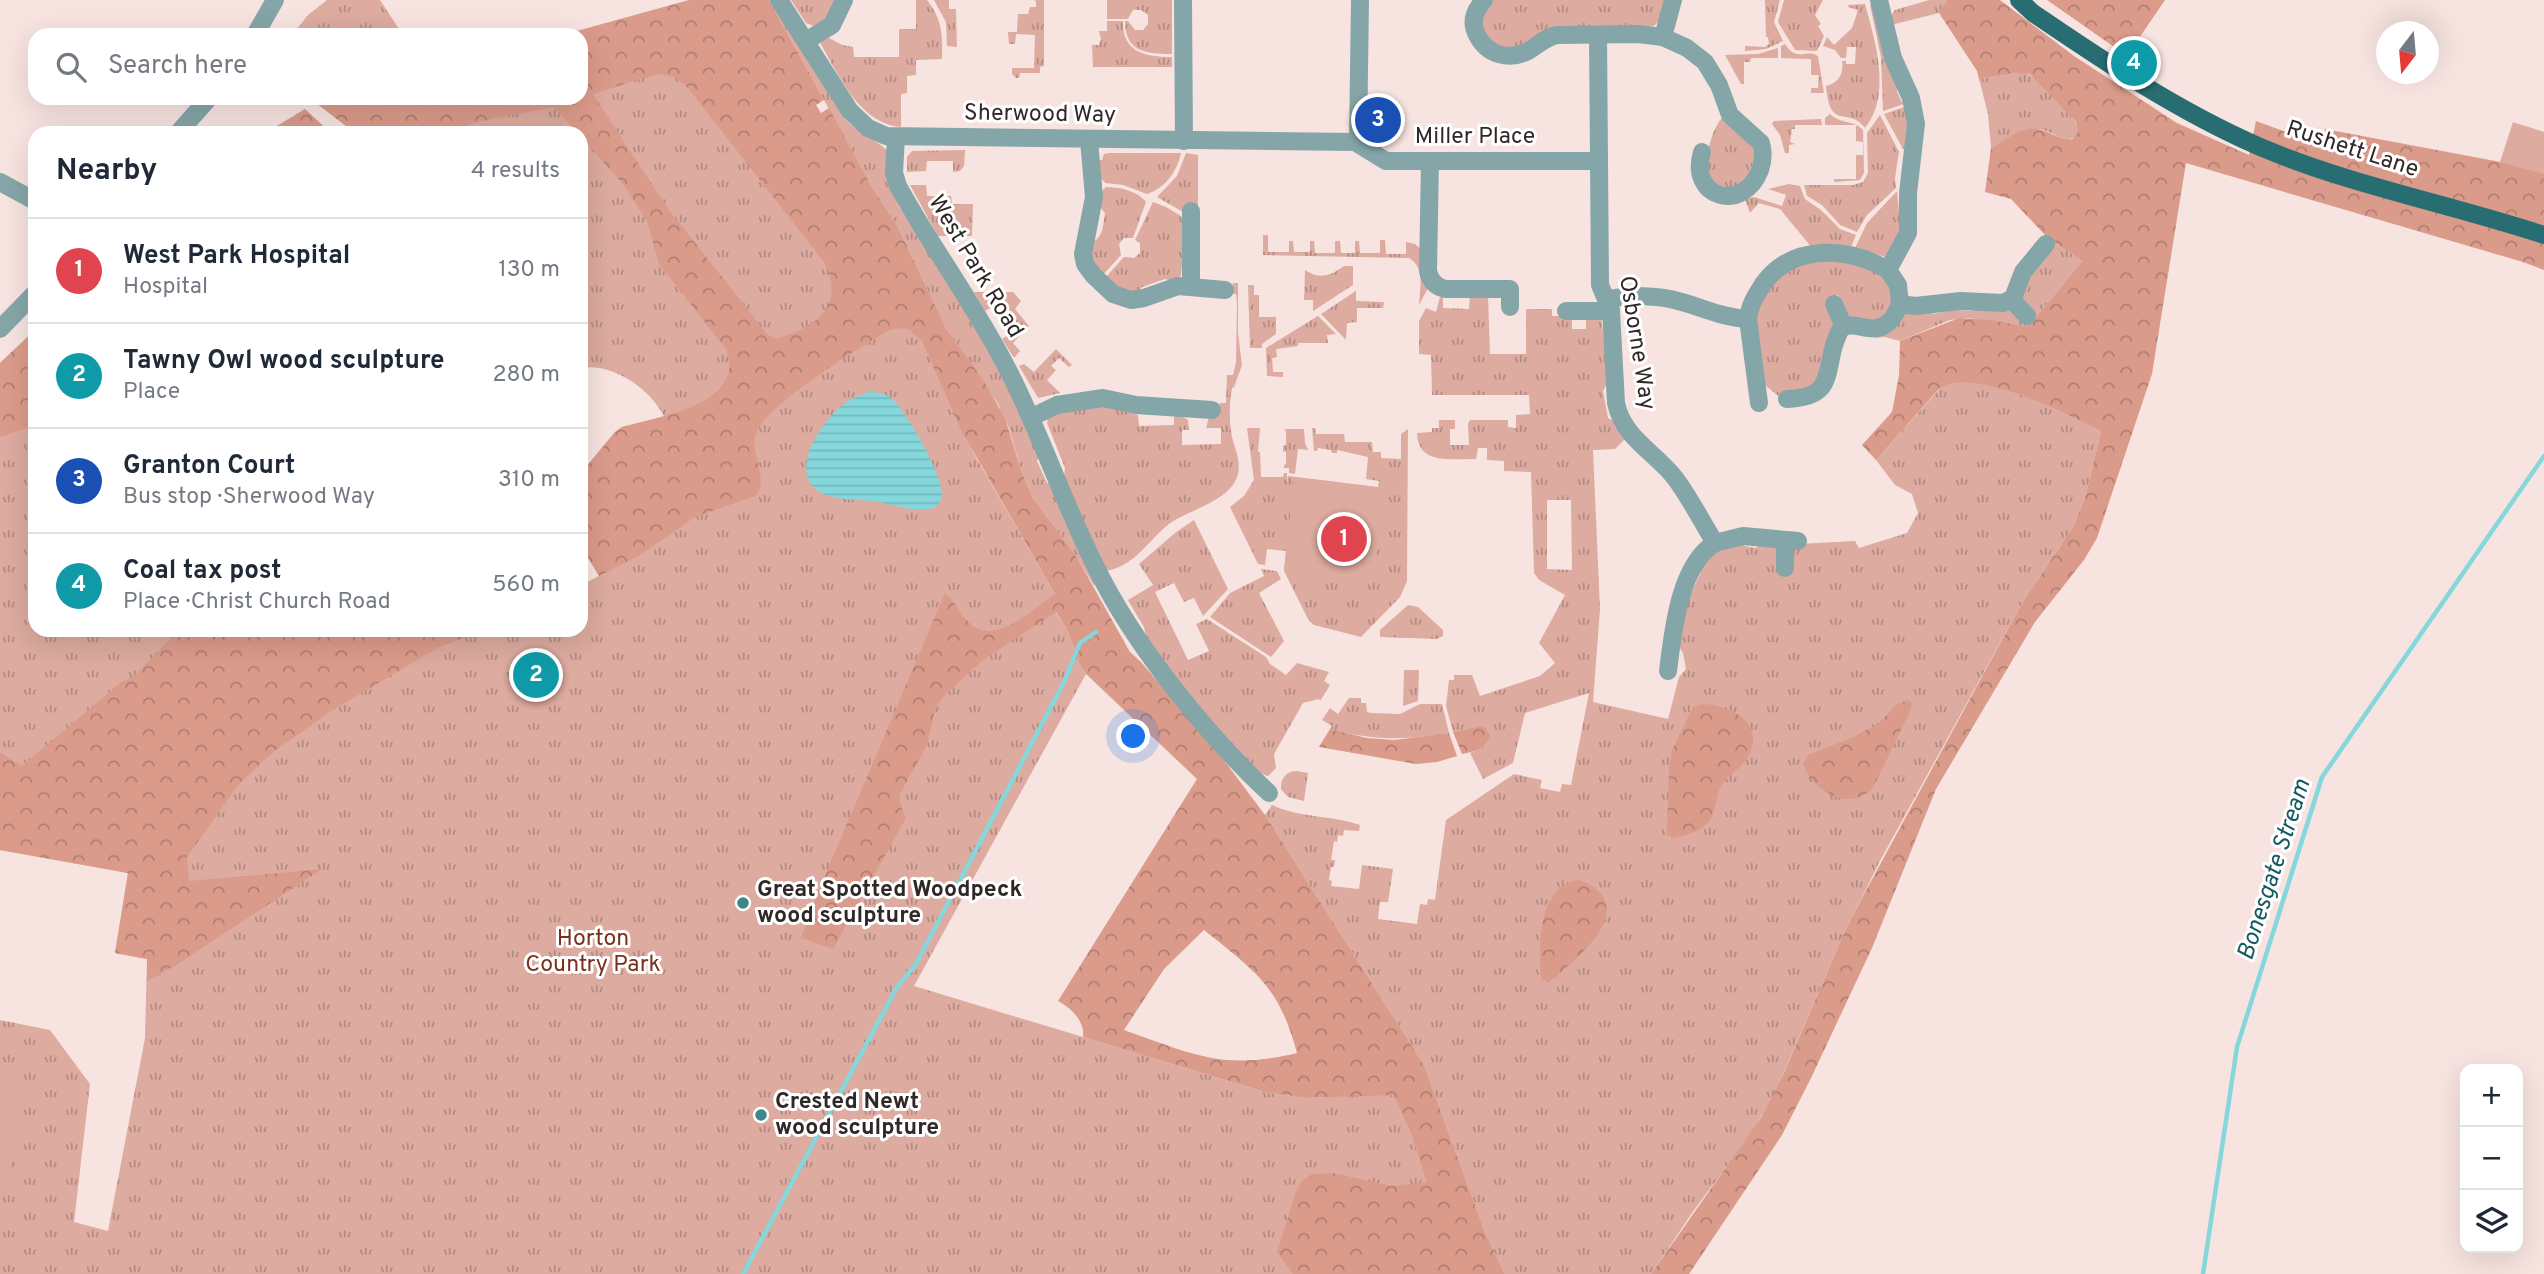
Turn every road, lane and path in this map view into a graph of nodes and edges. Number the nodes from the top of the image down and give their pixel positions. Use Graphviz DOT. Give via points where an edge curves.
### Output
graph roads {
  1 [pos="275,0"];
  2 [pos="282,0"];
  3 [pos="779,0"];
  4 [pos="844,0"];
  5 [pos="1183,0"];
  6 [pos="1360,0"];
  7 [pos="1484,0"];
  8 [pos="1673,0"];
  9 [pos="1879,0"];
  10 [pos="2017,0"];
  11 [pos="266,17"];
  12 [pos="259,28"];
  13 [pos="1598,35"];
  14 [pos="1663,37"];
  15 [pos="806,41"];
  16 [pos="203,105"];
  17 [pos="184,126"];
  18 [pos="896,137"];
  19 [pos="1089,140"];
  20 [pos="1184,141"];
  21 [pos="1358,142"];
  22 [pos="1702,152"];
  23 [pos="1430,161"];
  24 [pos="1598,161"];
  25 [pos="0,182"];
  26 [pos="28,197"];
  27 [pos="1191,211"];
  28 [pos="2544,235"];
  29 [pos="2046,244"];
  30 [pos="1888,270"];
  31 [pos="1191,286"];
  32 [pos="1225,290"];
  33 [pos="2011,299"];
  34 [pos="28,300"];
  35 [pos="1834,304"];
  36 [pos="1900,304"];
  37 [pos="1609,305"];
  38 [pos="1510,307"];
  39 [pos="1566,311"];
  40 [pos="2027,316"];
  41 [pos="1748,319"];
  42 [pos="1844,327"];
  43 [pos="0,329"];
  44 [pos="1787,399"];
  45 [pos="1759,403"];
  46 [pos="1212,410"];
  47 [pos="1032,417"];
  48 [pos="1715,543"];
  49 [pos="1785,568"];
  50 [pos="1668,671"];
  51 [pos="1269,793"];
  1 -- 11 [label="street"];
  2 -- 11 [label="street"];
  3 -- 15 [label="street"];
  4 -- 15 [label="street" via="832,24"];
  5 -- 20 [label="street"];
  6 -- 21 [label="street"];
  7 -- 13 [label="street" via="1474,30 1486,48 1497,54 1521,54 1557,35"];
  8 -- 14 [label="street"];
  9 -- 30 [label="street" via="1892,58 1911,98 1916,124 1908,233"];
  10 -- 28 [label="main road, Rushett Lane" via="2153,92 2259,146"];
  11 -- 12 [label="street"];
  13 -- 14 [label="street"];
  13 -- 24 [label="street, Osborne Way"];
  14 -- 22 [label="street" via="1687,48 1708,66 1730,116 1757,138 1763,153 1753,184 1731,196 1713,192 1702,181"];
  15 -- 18 [label="street" via="857,119 877,133"];
  16 -- 17 [label="street"];
  18 -- 19 [label="street, Sherwood Way"];
  18 -- 47 [label="street, West Park Road" via="898,186"];
  19 -- 20 [label="street, Sherwood Way"];
  19 -- 31 [label="street" via="1094,197 1083,254 1087,268 1110,291 1126,299 1140,299 1173,286"];
  20 -- 21 [label="street, Sherwood Way"];
  21 -- 23 [label="street, Miller Place" via="1386,161"];
  23 -- 24 [label="street, Miller Place"];
  23 -- 38 [label="street" via="1431,280 1446,289 1510,280"];
  24 -- 37 [label="street, Osborne Way" via="1600,285"];
  25 -- 26 [label="street"];
  27 -- 31 [label="street"];
  29 -- 33 [label="street" via="2023,272"];
  30 -- 36 [label="street" via="1898,285"];
  30 -- 41 [label="street" via="1839,252 1801,257 1771,275 1753,301"];
  31 -- 32 [label="street"];
  33 -- 36 [label="street" via="2003,303"];
  33 -- 40 [label="street"];
  34 -- 43 [label="street"];
  35 -- 42 [label="street"];
  36 -- 42 [label="street" via="1894,316 1878,328"];
  37 -- 39 [label="street"];
  37 -- 41 [label="street" via="1671,299"];
  37 -- 48 [label="street, Osborne Way" via="1616,403 1622,420 1678,482"];
  41 -- 45 [label="street"];
  42 -- 44 [label="street" via="1836,340 1825,385 1807,397"];
  46 -- 47 [label="street" via="1103,398 1057,405"];
  47 -- 51 [label="street, West Park Road" via="1099,573 1139,639 1202,720"];
  48 -- 49 [label="street" via="1743,536 1791,541"];
  48 -- 50 [label="street" via="1696,561 1685,584"];
}
